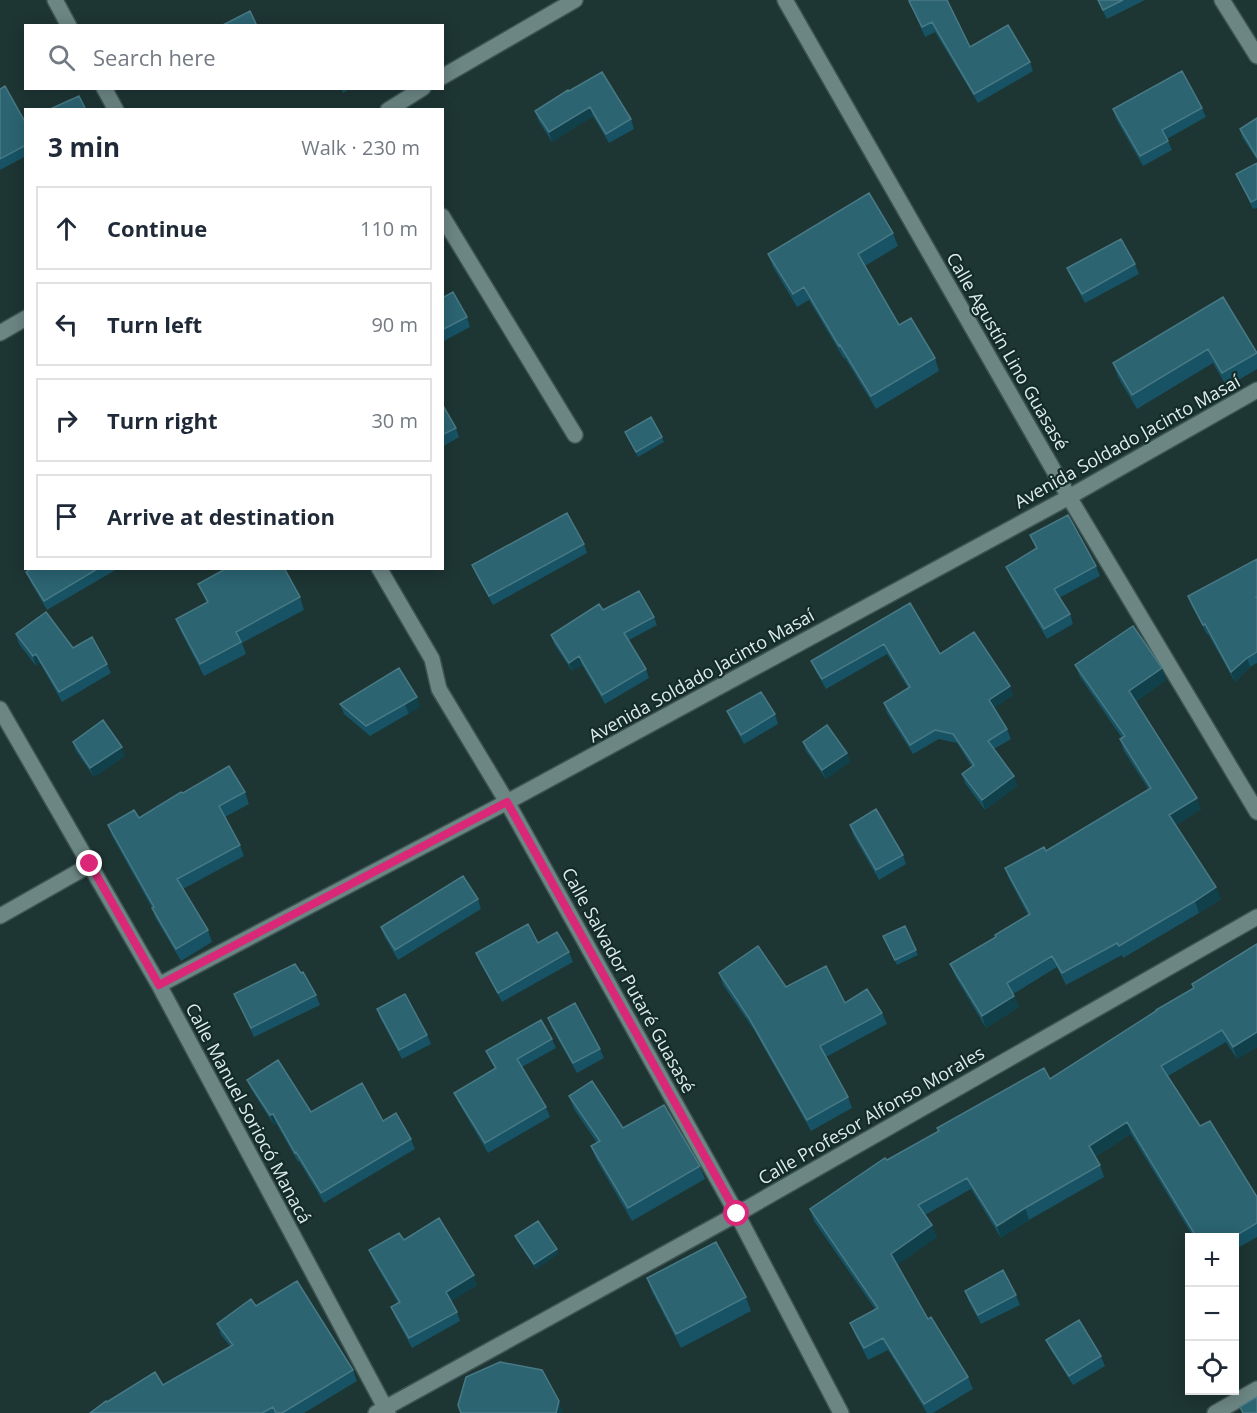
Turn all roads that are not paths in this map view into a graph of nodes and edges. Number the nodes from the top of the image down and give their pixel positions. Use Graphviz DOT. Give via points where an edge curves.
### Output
graph roads {
  1 [pos="54,0"];
  2 [pos="574,0"];
  3 [pos="785,0"];
  4 [pos="1222,0"];
  5 [pos="68,24"];
  6 [pos="1257,56"];
  7 [pos="444,76"];
  8 [pos="105,90"];
  9 [pos="420,90"];
  10 [pos="115,108"];
  11 [pos="391,108"];
  12 [pos="444,219"];
  13 [pos="24,319"];
  14 [pos="0,333"];
  15 [pos="1257,390"];
  16 [pos="575,435"];
  17 [pos="1069,497"];
  18 [pos="380,570"];
  19 [pos="0,709"];
  20 [pos="507,802"];
  21 [pos="1257,812"];
  22 [pos="90,864"];
  23 [pos="0,916"];
  24 [pos="1257,917"];
  25 [pos="159,985"];
  26 [pos="737,1214"];
  27 [pos="1257,1389"];
  28 [pos="383,1411"];
  29 [pos="841,1413"];
  30 [pos="1215,1413"];
  1 -- 5 [label="street"];
  2 -- 7 [label="street"];
  3 -- 17 [label="street, Calle Agustín Lino Guasasé"];
  4 -- 6 [label="street"];
  8 -- 10 [label="street"];
  9 -- 11 [label="street"];
  12 -- 16 [label="street"];
  13 -- 14 [label="street"];
  15 -- 17 [label="street, Avenida Soldado Jacinto Masaí"];
  17 -- 20 [label="street, Avenida Soldado Jacinto Masaí"];
  17 -- 21 [label="street, Calle Agustín Lino Guasasé"];
  18 -- 20 [label="street, Calle Salvador Putaré Guasasé" via="432,659 439,689"];
  19 -- 22 [label="street, Calle Manuel Soriocó Manacá"];
  20 -- 25 [label="street, Avenida Soldado Jacinto Masaí"];
  20 -- 26 [label="street, Calle Salvador Putaré Guasasé"];
  22 -- 23 [label="street"];
  22 -- 25 [label="street, Calle Manuel Soriocó Manacá"];
  24 -- 26 [label="street, Calle Profesor Alfonso Morales"];
  25 -- 28 [label="street, Calle Manuel Soriocó Manacá"];
  26 -- 28 [label="street, Calle Profesor Alfonso Morales"];
  26 -- 29 [label="street, Calle Salvador Putaré Guasasé"];
  27 -- 30 [label="street"];
}
